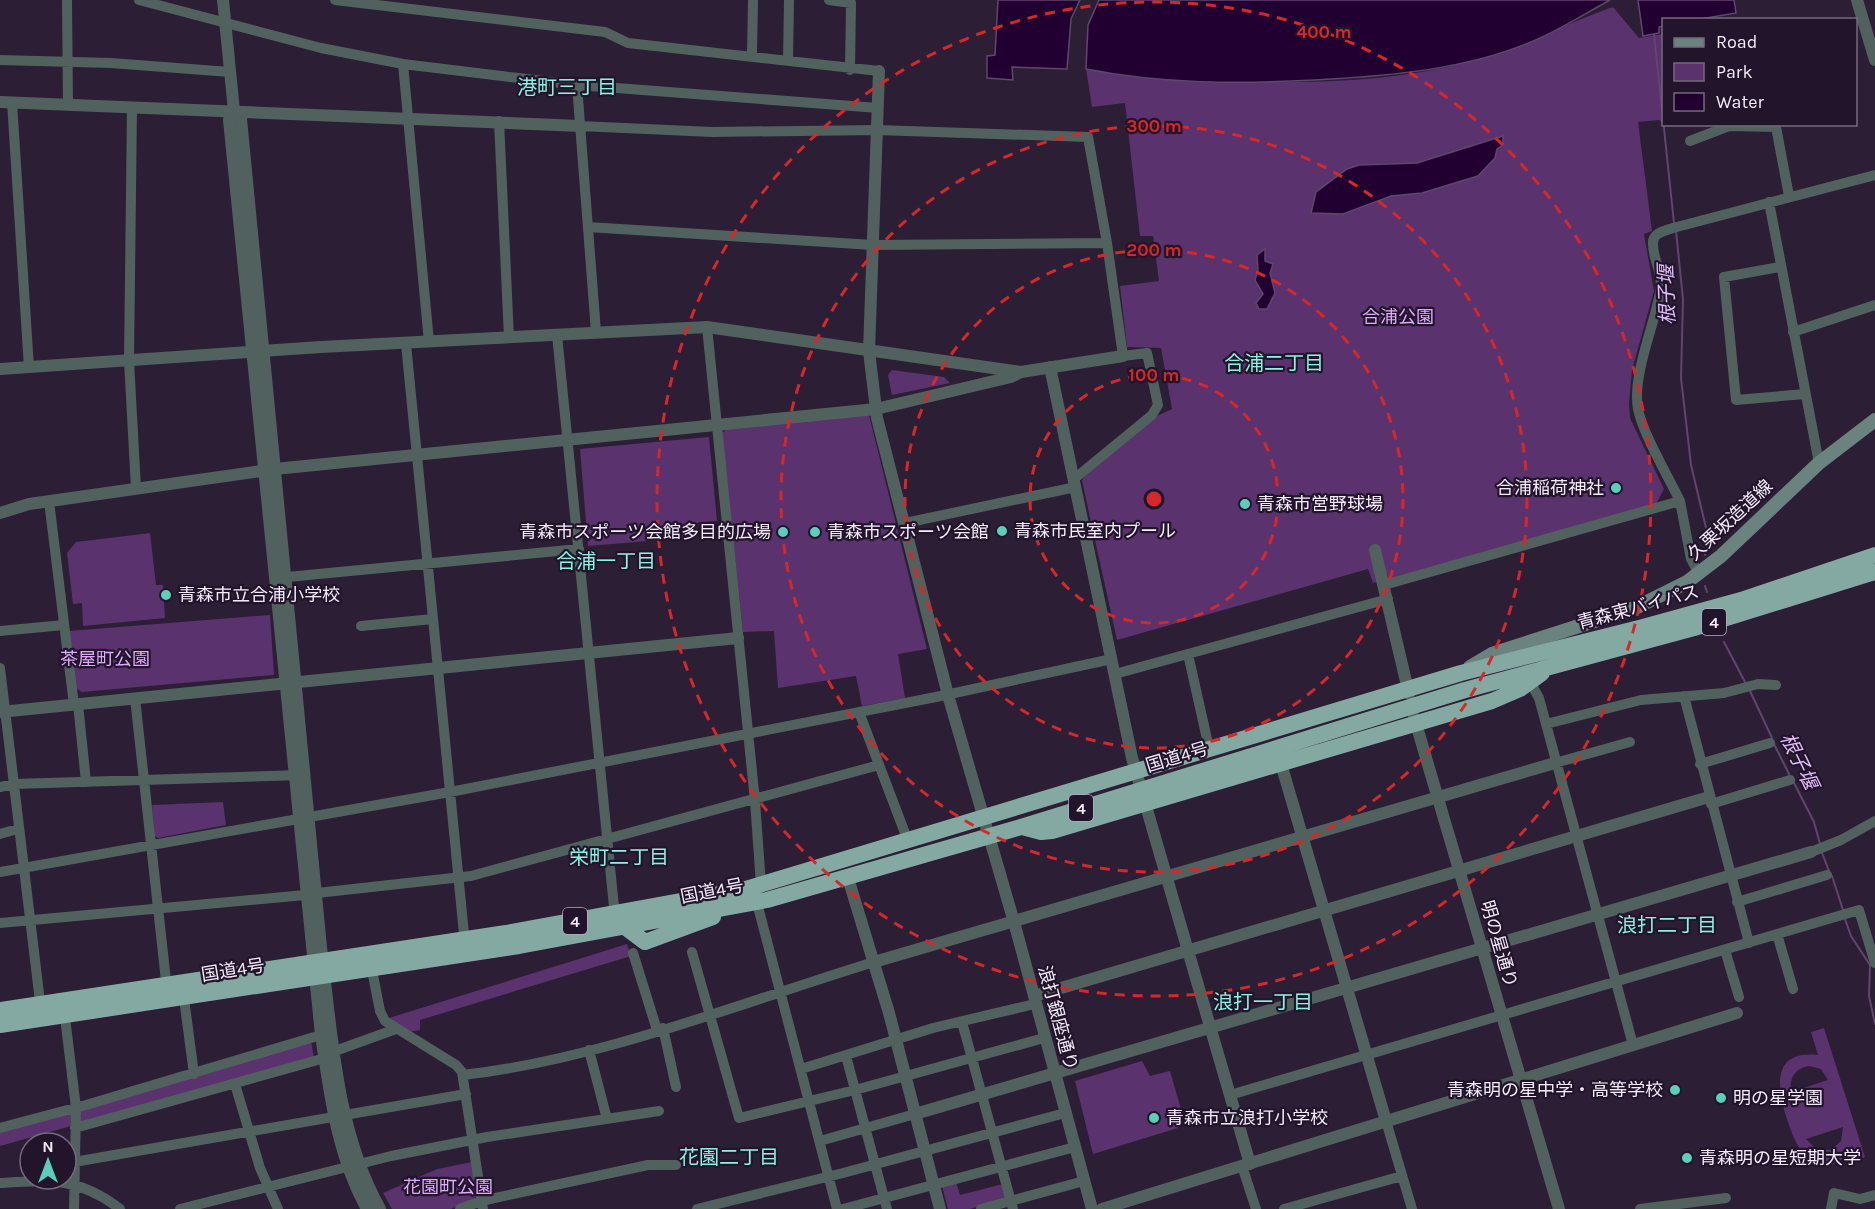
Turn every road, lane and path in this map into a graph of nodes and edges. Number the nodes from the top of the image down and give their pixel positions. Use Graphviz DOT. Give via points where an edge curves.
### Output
graph roads {
  1 [pos="67,0"];
  2 [pos="139,0"];
  3 [pos="223,0"];
  4 [pos="335,0"];
  5 [pos="753,0"];
  6 [pos="789,0"];
  7 [pos="828,0"];
  8 [pos="1857,0"];
  9 [pos="386,4"];
  10 [pos="225,23"];
  11 [pos="752,55"];
  12 [pos="0,60"];
  13 [pos="1875,60"];
  14 [pos="788,61"];
  15 [pos="67,62"];
  16 [pos="403,64"];
  17 [pos="850,70"];
  18 [pos="879,71"];
  19 [pos="230,72"];
  20 [pos="577,85"];
  21 [pos="6,102"];
  22 [pos="68,104"];
  23 [pos="132,107"];
  24 [pos="878,108"];
  25 [pos="234,111"];
  26 [pos="409,117"];
  27 [pos="499,121"];
  28 [pos="580,126"];
  29 [pos="1778,126"];
  30 [pos="877,130"];
  31 [pos="1690,141"];
  32 [pos="1875,175"];
  33 [pos="1790,196"];
  34 [pos="1769,202"];
  35 [pos="588,227"];
  36 [pos="1107,243"];
  37 [pos="873,245"];
  38 [pos="1780,267"];
  39 [pos="1875,305"];
  40 [pos="707,327"];
  41 [pos="596,332"];
  42 [pos="1793,332"];
  43 [pos="557,335"];
  44 [pos="509,338"];
  45 [pos="429,342"];
  46 [pos="406,344"];
  47 [pos="869,351"];
  48 [pos="256,352"];
  49 [pos="1123,356"];
  50 [pos="129,361"];
  51 [pos="1050,367"];
  52 [pos="29,368"];
  53 [pos="0,369"];
  54 [pos="1021,372"];
  55 [pos="1805,394"];
  56 [pos="876,409"];
  57 [pos="1875,420"];
  58 [pos="717,424"];
  59 [pos="567,439"];
  60 [pos="417,454"];
  61 [pos="1819,463"];
  62 [pos="269,469"];
  63 [pos="1075,483"];
  64 [pos="136,488"];
  65 [pos="49,501"];
  66 [pos="1680,501"];
  67 [pos="0,513"];
  68 [pos="905,523"];
  69 [pos="579,549"];
  70 [pos="1375,550"];
  71 [pos="1875,555"];
  72 [pos="428,563"];
  73 [pos="1875,572"];
  74 [pos="1699,574"];
  75 [pos="280,578"];
  76 [pos="1384,585"];
  77 [pos="1388,599"];
  78 [pos="433,619"];
  79 [pos="64,625"];
  80 [pos="361,626"];
  81 [pos="0,631"];
  82 [pos="738,638"];
  83 [pos="588,654"];
  84 [pos="1188,654"];
  85 [pos="1112,659"];
  86 [pos="1552,666"];
  87 [pos="0,668"];
  88 [pos="438,670"];
  89 [pos="1461,673"];
  90 [pos="1115,674"];
  91 [pos="1530,682"];
  92 [pos="291,684"];
  93 [pos="1776,685"];
  94 [pos="1408,688"];
  95 [pos="948,695"];
  96 [pos="1684,696"];
  97 [pos="135,698"];
  98 [pos="76,705"];
  99 [pos="1411,706"];
  100 [pos="2,712"];
  101 [pos="859,712"];
  102 [pos="1415,723"];
  103 [pos="1546,724"];
  104 [pos="748,734"];
  105 [pos="1630,742"];
  106 [pos="1770,743"];
  107 [pos="1209,748"];
  108 [pos="1279,756"];
  109 [pos="598,763"];
  110 [pos="1555,763"];
  111 [pos="1700,764"];
  112 [pos="879,765"];
  113 [pos="1136,772"];
  114 [pos="300,775"];
  115 [pos="1790,780"];
  116 [pos="144,781"];
  117 [pos="86,782"];
  118 [pos="14,784"];
  119 [pos="0,787"];
  120 [pos="450,792"];
  121 [pos="1143,796"];
  122 [pos="1437,797"];
  123 [pos="755,801"];
  124 [pos="1710,801"];
  125 [pos="304,818"];
  126 [pos="982,818"];
  127 [pos="1875,821"];
  128 [pos="18,829"];
  129 [pos="0,834"];
  130 [pos="988,836"];
  131 [pos="1302,837"];
  132 [pos="1575,837"];
  133 [pos="606,840"];
  134 [pos="908,842"];
  135 [pos="151,844"];
  136 [pos="1811,852"];
  137 [pos="23,868"];
  138 [pos="1459,871"];
  139 [pos="0,872"];
  140 [pos="1827,875"];
  141 [pos="1730,876"];
  142 [pos="1166,877"];
  143 [pos="848,878"];
  144 [pos="459,879"];
  145 [pos="760,885"];
  146 [pos="311,894"];
  147 [pos="1737,902"];
  148 [pos="757,903"];
  149 [pos="158,908"];
  150 [pos="1324,911"];
  151 [pos="1597,915"];
  152 [pos="29,920"];
  153 [pos="1014,922"];
  154 [pos="0,923"];
  155 [pos="618,923"];
  156 [pos="1777,934"];
  157 [pos="1749,943"];
  158 [pos="466,947"];
  159 [pos="1482,949"];
  160 [pos="1725,950"];
  161 [pos="1188,951"];
  162 [pos="692,952"];
  163 [pos="633,953"];
  164 [pos="371,962"];
  165 [pos="874,962"];
  166 [pos="1875,963"];
  167 [pos="319,969"];
  168 [pos="1615,982"];
  169 [pos="1347,988"];
  170 [pos="1793,989"];
  171 [pos="175,991"];
  172 [pos="781,991"];
  173 [pos="1739,997"];
  174 [pos="1034,1000"];
  175 [pos="63,1008"];
  176 [pos="0,1010"];
  177 [pos="41,1011"];
  178 [pos="1737,1013"];
  179 [pos="709,1014"];
  180 [pos="1502,1016"];
  181 [pos="962,1022"];
  182 [pos="0,1026"];
  183 [pos="1211,1028"];
  184 [pos="396,1029"];
  185 [pos="660,1029"];
  186 [pos="321,1035"];
  187 [pos="1044,1038"];
  188 [pos="896,1041"];
  189 [pos="1633,1044"];
  190 [pos="589,1050"];
  191 [pos="330,1055"];
  192 [pos="1366,1055"];
  193 [pos="846,1056"];
  194 [pos="972,1058"];
  195 [pos="801,1069"];
  196 [pos="194,1074"];
  197 [pos="1055,1075"];
  198 [pos="463,1076"];
  199 [pos="905,1077"];
  200 [pos="1520,1080"];
  201 [pos="235,1084"];
  202 [pos="676,1087"];
  203 [pos="855,1090"];
  204 [pos="466,1094"];
  205 [pos="982,1095"];
  206 [pos="1230,1095"];
  207 [pos="810,1101"];
  208 [pos="76,1108"];
  209 [pos="659,1111"];
  210 [pos="1065,1113"];
  211 [pos="915,1114"];
  212 [pos="339,1116"];
  213 [pos="607,1119"];
  214 [pos="1386,1121"];
  215 [pos="0,1128"];
  216 [pos="75,1128"];
  217 [pos="865,1129"];
  218 [pos="75,1131"];
  219 [pos="250,1131"];
  220 [pos="993,1133"];
  221 [pos="472,1140"];
  222 [pos="820,1141"];
  223 [pos="1075,1147"];
  224 [pos="925,1151"];
  225 [pos="78,1161"];
  226 [pos="676,1165"];
  227 [pos="875,1165"];
  228 [pos="1246,1165"];
  229 [pos="354,1167"];
  230 [pos="1002,1167"];
  231 [pos="1402,1176"];
  232 [pos="829,1177"];
  233 [pos="1084,1181"];
  234 [pos="0,1183"];
  235 [pos="18,1183"];
  236 [pos="78,1184"];
  237 [pos="933,1185"];
  238 [pos="267,1187"];
  239 [pos="74,1191"];
  240 [pos="1875,1195"];
  241 [pos="1726,1198"];
  242 [pos="885,1204"];
  243 [pos="482,1205"];
  244 [pos="1012,1205"];
  245 [pos="74,1209"];
  246 [pos="120,1209"];
  247 [pos="180,1209"];
  248 [pos="278,1209"];
  249 [pos="366,1209"];
  250 [pos="380,1209"];
  251 [pos="460,1209"];
  252 [pos="697,1209"];
  253 [pos="837,1209"];
  254 [pos="843,1209"];
  255 [pos="940,1209"];
  256 [pos="981,1209"];
  257 [pos="1092,1209"];
  258 [pos="1102,1209"];
  259 [pos="1256,1209"];
  260 [pos="1284,1209"];
  261 [pos="1412,1209"];
  262 [pos="1558,1209"];
  263 [pos="1640,1209"];
  264 [pos="1831,1209"];
  1 -- 15 [label="street"];
  2 -- 10 [label="street"];
  3 -- 10 [label="street"];
  4 -- 9 [label="street"];
  5 -- 11 [label="street"];
  6 -- 14 [label="street"];
  7 -- 17 [label="street" via="851,3"];
  8 -- 13 [label="street"];
  9 -- 11 [label="street" via="605,32 637,44"];
  10 -- 16 [label="street"];
  10 -- 19 [label="street"];
  11 -- 14 [label="street"];
  12 -- 15 [label="street"];
  14 -- 17 [label="street"];
  15 -- 19 [label="street"];
  15 -- 22 [label="street"];
  16 -- 20 [label="street"];
  16 -- 26 [label="street"];
  17 -- 18 [label="street"];
  18 -- 24 [label="street, 浪打銀座通り"];
  19 -- 25 [label="street"];
  20 -- 24 [label="street"];
  20 -- 28 [label="street"];
  21 -- 22 [label="street"];
  21 -- 52 [label="street"];
  22 -- 23 [label="street"];
  23 -- 25 [label="street"];
  23 -- 50 [label="street"];
  24 -- 30 [label="street, 浪打銀座通り"];
  25 -- 26 [label="street"];
  25 -- 48 [label="street" via="241,119"];
  26 -- 27 [label="street"];
  26 -- 45 [label="street"];
  27 -- 28 [label="street"];
  27 -- 44 [label="street"];
  28 -- 30 [label="street" via="712,132"];
  28 -- 35 [label="street"];
  29 -- 31 [label="street" via="1729,126"];
  29 -- 33 [label="street"];
  30 -- 36 [label="street" via="1088,137"];
  30 -- 37 [label="street, 浪打銀座通り"];
  32 -- 33 [label="street"];
  33 -- 34 [label="street"];
  34 -- 38 [label="street"];
  34 -- 66 [label="street" via="1653,238 1662,283 1637,400 1642,423"];
  35 -- 37 [label="street"];
  35 -- 41 [label="street"];
  36 -- 37 [label="street"];
  36 -- 49 [label="street"];
  37 -- 47 [label="street, 浪打銀座通り"];
  38 -- 42 [label="street"];
  38 -- 55 [label="street" via="1724,277 1736,400"];
  39 -- 42 [label="street"];
  40 -- 41 [label="street"];
  40 -- 47 [label="street"];
  40 -- 58 [label="street"];
  41 -- 43 [label="street"];
  42 -- 55 [label="street"];
  43 -- 44 [label="street"];
  43 -- 59 [label="street"];
  44 -- 45 [label="street"];
  45 -- 46 [label="street"];
  46 -- 48 [label="street"];
  46 -- 60 [label="street"];
  47 -- 54 [label="street"];
  47 -- 56 [label="street, 浪打銀座通り"];
  48 -- 50 [label="street"];
  48 -- 62 [label="street"];
  49 -- 51 [label="street"];
  49 -- 63 [label="street" via="1148,353 1158,405"];
  50 -- 52 [label="street"];
  50 -- 64 [label="street"];
  51 -- 54 [label="street"];
  51 -- 63 [label="street"];
  52 -- 53 [label="street"];
  54 -- 56 [label="street"];
  55 -- 61 [label="street"];
  56 -- 58 [label="street"];
  56 -- 68 [label="street, 浪打銀座通り"];
  57 -- 61 [label="main road, 久栗坂造道線"];
  58 -- 59 [label="street"];
  58 -- 82 [label="street"];
  59 -- 60 [label="street"];
  59 -- 69 [label="street"];
  60 -- 62 [label="street"];
  60 -- 72 [label="street"];
  61 -- 74 [label="main road, 久栗坂造道線"];
  62 -- 64 [label="street"];
  62 -- 75 [label="street"];
  63 -- 68 [label="street"];
  63 -- 85 [label="street"];
  64 -- 65 [label="street"];
  65 -- 67 [label="street"];
  65 -- 79 [label="street"];
  66 -- 74 [label="street" via="1691,559"];
  66 -- 76 [label="street"];
  68 -- 95 [label="street, 浪打銀座通り"];
  69 -- 72 [label="street"];
  69 -- 83 [label="street"];
  70 -- 76 [label="street, 明の星通り"];
  71 -- 89 [label="highway, 青森東バイパス / 4" via="1741,600"];
  72 -- 75 [label="street"];
  72 -- 78 [label="street"];
  73 -- 86 [label="highway, 青森東バイパス / 4" via="1702,626"];
  74 -- 89 [label="main road, 久栗坂造道線" via="1635,608 1492,654"];
  75 -- 92 [label="street"];
  76 -- 77 [label="street, 明の星通り"];
  77 -- 84 [label="street"];
  77 -- 94 [label="street, 明の星通り"];
  78 -- 80 [label="street"];
  78 -- 88 [label="street"];
  79 -- 81 [label="street"];
  79 -- 98 [label="street"];
  82 -- 83 [label="street"];
  82 -- 104 [label="street"];
  83 -- 88 [label="street"];
  83 -- 109 [label="street"];
  84 -- 90 [label="street"];
  84 -- 107 [label="street"];
  85 -- 90 [label="street"];
  85 -- 95 [label="street"];
  86 -- 91 [label="highway"];
  86 -- 99 [label="highway, 青森東バイパス / 4"];
  87 -- 100 [label="street"];
  88 -- 92 [label="street"];
  88 -- 120 [label="street"];
  89 -- 94 [label="highway, 青森東バイパス / 4"];
  90 -- 113 [label="street"];
  91 -- 102 [label="highway" via="1508,696"];
  91 -- 103 [label="street" via="1538,694"];
  92 -- 97 [label="street"];
  92 -- 114 [label="street"];
  93 -- 96 [label="street"];
  94 -- 99 [label="street, 明の星通り"];
  94 -- 107 [label="highway, 国道4号 / 4"];
  95 -- 101 [label="street"];
  95 -- 126 [label="street, 浪打銀座通り"];
  96 -- 103 [label="street" via="1641,700"];
  96 -- 111 [label="street"];
  97 -- 98 [label="street"];
  97 -- 116 [label="street"];
  98 -- 100 [label="street"];
  98 -- 117 [label="street"];
  99 -- 102 [label="street, 明の星通り"];
  99 -- 108 [label="highway, 4"];
  100 -- 118 [label="street"];
  101 -- 104 [label="street"];
  101 -- 112 [label="street"];
  102 -- 108 [label="highway"];
  102 -- 122 [label="street, 明の星通り"];
  103 -- 110 [label="street"];
  104 -- 109 [label="street"];
  104 -- 123 [label="street"];
  105 -- 110 [label="street"];
  106 -- 111 [label="street"];
  107 -- 113 [label="highway, 国道4号 / 4"];
  108 -- 121 [label="highway"];
  108 -- 131 [label="street"];
  109 -- 120 [label="street"];
  109 -- 133 [label="street"];
  110 -- 122 [label="street"];
  110 -- 132 [label="street"];
  111 -- 124 [label="street"];
  112 -- 123 [label="street"];
  112 -- 134 [label="street"];
  113 -- 121 [label="street"];
  113 -- 126 [label="highway, 国道4号 / 4"];
  114 -- 116 [label="street"];
  114 -- 125 [label="street"];
  115 -- 124 [label="street"];
  116 -- 117 [label="street"];
  116 -- 135 [label="street"];
  117 -- 118 [label="street"];
  118 -- 119 [label="street"];
  118 -- 128 [label="street"];
  120 -- 125 [label="street"];
  120 -- 144 [label="street"];
  121 -- 130 [label="highway, 国道4号 / 4" via="1045,832 1021,827"];
  121 -- 142 [label="street"];
  122 -- 131 [label="street"];
  122 -- 138 [label="street, 明の星通り"];
  123 -- 133 [label="street"];
  123 -- 145 [label="street"];
  124 -- 132 [label="street"];
  124 -- 141 [label="street"];
  125 -- 135 [label="street"];
  125 -- 146 [label="street"];
  126 -- 130 [label="street, 浪打銀座通り"];
  126 -- 134 [label="highway, 国道4号 / 4"];
  127 -- 136 [label="street"];
  128 -- 129 [label="street"];
  128 -- 137 [label="street"];
  130 -- 143 [label="highway, 国道4号 / 4"];
  130 -- 153 [label="street, 浪打銀座通り"];
  131 -- 142 [label="street"];
  131 -- 150 [label="street"];
  132 -- 138 [label="street"];
  132 -- 151 [label="street"];
  133 -- 144 [label="street"];
  133 -- 155 [label="street"];
  134 -- 145 [label="highway, 国道4号 / 4"];
  135 -- 137 [label="street"];
  135 -- 149 [label="street"];
  136 -- 141 [label="street"];
  137 -- 139 [label="street"];
  137 -- 152 [label="street"];
  138 -- 150 [label="street"];
  138 -- 159 [label="street, 明の星通り"];
  140 -- 147 [label="street"];
  141 -- 147 [label="street"];
  141 -- 151 [label="street"];
  142 -- 153 [label="street"];
  142 -- 161 [label="street"];
  143 -- 148 [label="highway, 国道4号 / 4"];
  143 -- 165 [label="street"];
  144 -- 146 [label="street"];
  144 -- 158 [label="street"];
  145 -- 155 [label="highway, 国道4号 / 4"];
  146 -- 149 [label="street"];
  146 -- 167 [label="street"];
  147 -- 157 [label="street"];
  148 -- 155 [label="highway, 国道4号 / 4"];
  148 -- 172 [label="street"];
  149 -- 152 [label="street"];
  149 -- 171 [label="street"];
  150 -- 161 [label="street"];
  150 -- 169 [label="street"];
  151 -- 159 [label="street"];
  151 -- 168 [label="street"];
  152 -- 154 [label="street"];
  152 -- 177 [label="street"];
  153 -- 165 [label="street"];
  153 -- 174 [label="street, 浪打銀座通り"];
  155 -- 158 [label="highway, 国道4号 / 4"];
  156 -- 157 [label="street"];
  156 -- 166 [label="street" via="1859,910"];
  156 -- 170 [label="street"];
  157 -- 160 [label="street"];
  158 -- 164 [label="highway, 国道4号 / 4"];
  159 -- 169 [label="street"];
  159 -- 180 [label="street, 明の星通り"];
  160 -- 168 [label="street"];
  160 -- 173 [label="street"];
  161 -- 174 [label="street"];
  161 -- 183 [label="street"];
  162 -- 179 [label="street"];
  163 -- 185 [label="street"];
  164 -- 167 [label="highway, 国道4号 / 4"];
  164 -- 184 [label="street" via="383,1019"];
  165 -- 172 [label="street"];
  165 -- 188 [label="street"];
  167 -- 171 [label="highway, 国道4号 / 4"];
  167 -- 186 [label="street"];
  167 -- 191 [label="street"];
  168 -- 180 [label="street"];
  168 -- 189 [label="street"];
  169 -- 183 [label="street"];
  169 -- 192 [label="street"];
  171 -- 175 [label="highway, 国道4号 / 4"];
  171 -- 196 [label="street"];
  172 -- 179 [label="street"];
  172 -- 195 [label="street"];
  174 -- 181 [label="street"];
  174 -- 187 [label="street, 浪打銀座通り"];
  175 -- 177 [label="highway, 国道4号 / 4"];
  175 -- 208 [label="street"];
  176 -- 177 [label="highway, 国道4号 / 4"];
  177 -- 182 [label="highway, 国道4号 / 4"];
  178 -- 189 [label="street"];
  179 -- 185 [label="street"];
  179 -- 207 [label="street" via="738,1117"];
  180 -- 192 [label="street"];
  180 -- 200 [label="street, 明の星通り"];
  181 -- 188 [label="street"];
  181 -- 194 [label="street"];
  183 -- 197 [label="street"];
  183 -- 206 [label="street"];
  184 -- 191 [label="street"];
  184 -- 198 [label="street" via="456,1065"];
  185 -- 190 [label="street"];
  185 -- 202 [label="street"];
  186 -- 191 [label="street"];
  186 -- 196 [label="street"];
  187 -- 194 [label="street"];
  187 -- 197 [label="street, 浪打銀座通り"];
  188 -- 193 [label="street"];
  188 -- 199 [label="street"];
  189 -- 200 [label="street"];
  190 -- 198 [label="street" via="523,1067"];
  190 -- 213 [label="street"];
  191 -- 201 [label="street"];
  191 -- 212 [label="street"];
  192 -- 206 [label="street"];
  192 -- 214 [label="street"];
  193 -- 195 [label="street"];
  193 -- 203 [label="street"];
  194 -- 199 [label="street"];
  194 -- 205 [label="street"];
  195 -- 207 [label="street"];
  196 -- 208 [label="street"];
  197 -- 205 [label="street"];
  197 -- 210 [label="street, 浪打銀座通り"];
  198 -- 204 [label="street"];
  199 -- 203 [label="street"];
  199 -- 211 [label="street"];
  200 -- 214 [label="street"];
  200 -- 262 [label="street, 明の星通り"];
  201 -- 216 [label="street"];
  201 -- 219 [label="street"];
  203 -- 207 [label="street"];
  203 -- 217 [label="street"];
  204 -- 212 [label="street"];
  204 -- 221 [label="street"];
  205 -- 211 [label="street"];
  205 -- 220 [label="street"];
  206 -- 228 [label="street"];
  207 -- 222 [label="street"];
  208 -- 215 [label="street"];
  208 -- 216 [label="street"];
  209 -- 213 [label="street"];
  210 -- 220 [label="street"];
  210 -- 223 [label="street, 浪打銀座通り"];
  211 -- 217 [label="street"];
  211 -- 224 [label="street"];
  212 -- 219 [label="street"];
  212 -- 229 [label="street"];
  213 -- 221 [label="street"];
  214 -- 228 [label="street"];
  214 -- 231 [label="street"];
  216 -- 218 [label="street"];
  217 -- 222 [label="street"];
  217 -- 227 [label="street"];
  219 -- 225 [label="street"];
  219 -- 238 [label="street"];
  220 -- 224 [label="street"];
  220 -- 230 [label="street"];
  221 -- 229 [label="street"];
  221 -- 243 [label="street"];
  222 -- 232 [label="street"];
  223 -- 230 [label="street"];
  223 -- 233 [label="street, 浪打銀座通り"];
  224 -- 227 [label="street"];
  224 -- 237 [label="street"];
  226 -- 243 [label="street" via="648,1165"];
  227 -- 232 [label="street"];
  227 -- 242 [label="street"];
  228 -- 258 [label="street"];
  228 -- 259 [label="street"];
  229 -- 238 [label="street"];
  229 -- 249 [label="street"];
  229 -- 250 [label="street"];
  230 -- 237 [label="street"];
  230 -- 244 [label="street"];
  231 -- 260 [label="street"];
  231 -- 261 [label="street"];
  232 -- 252 [label="street"];
  232 -- 253 [label="street"];
  233 -- 244 [label="street"];
  233 -- 257 [label="street, 浪打銀座通り"];
  234 -- 235 [label="street"];
  236 -- 246 [label="street"];
  237 -- 242 [label="street"];
  237 -- 255 [label="street"];
  238 -- 247 [label="street"];
  238 -- 248 [label="street"];
  239 -- 245 [label="street"];
  240 -- 264 [label="street" via="1860,1199 1834,1193"];
  241 -- 263 [label="street"];
  242 -- 254 [label="street"];
  243 -- 251 [label="street"];
  244 -- 256 [label="street"];
}
